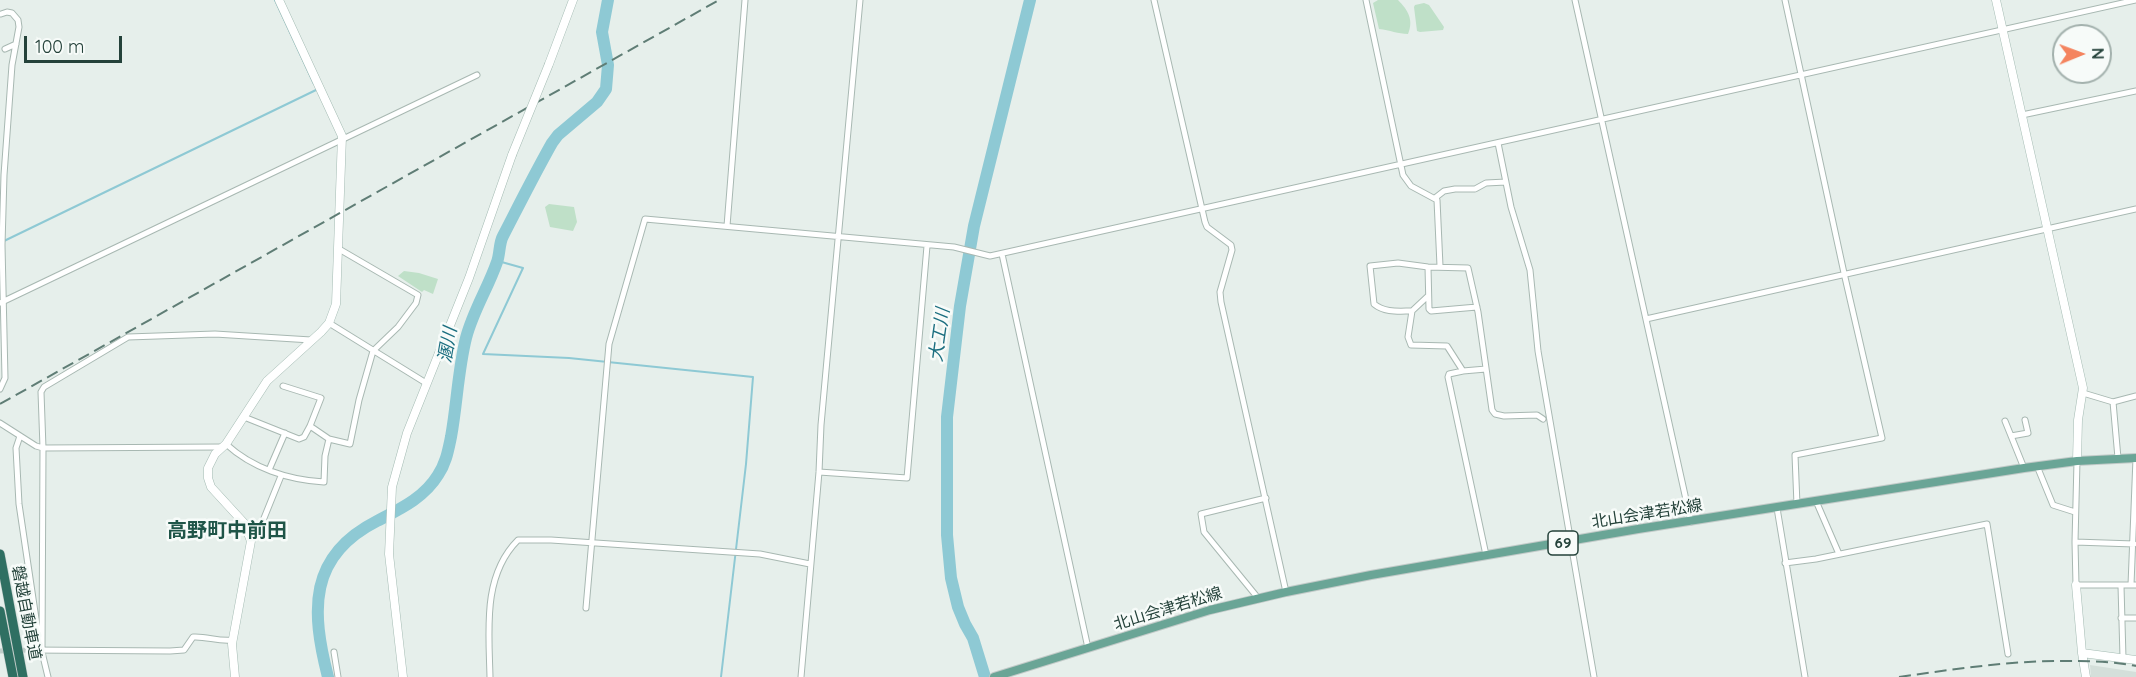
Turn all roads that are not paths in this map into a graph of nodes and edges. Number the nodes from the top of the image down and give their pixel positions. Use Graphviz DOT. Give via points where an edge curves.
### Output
graph roads {
  1 [pos="279,0"];
  2 [pos="573,0"];
  3 [pos="745,0"];
  4 [pos="860,0"];
  5 [pos="1154,0"];
  6 [pos="1366,0"];
  7 [pos="1575,0"];
  8 [pos="1785,0"];
  9 [pos="1996,0"];
  10 [pos="2136,0"];
  11 [pos="1,14"];
  12 [pos="2003,30"];
  13 [pos="16,44"];
  14 [pos="4,49"];
  15 [pos="477,75"];
  16 [pos="1802,76"];
  17 [pos="2136,91"];
  18 [pos="2022,114"];
  19 [pos="1602,119"];
  20 [pos="342,140"];
  21 [pos="1498,143"];
  22 [pos="1401,165"];
  23 [pos="1506,182"];
  24 [pos="1435,198"];
  25 [pos="2136,209"];
  26 [pos="1202,210"];
  27 [pos="727,226"];
  28 [pos="2046,228"];
  29 [pos="839,237"];
  30 [pos="927,246"];
  31 [pos="339,249"];
  32 [pos="1002,254"];
  33 [pos="1440,266"];
  34 [pos="1428,267"];
  35 [pos="1844,273"];
  36 [pos="1428,296"];
  37 [pos="1,302"];
  38 [pos="1477,307"];
  39 [pos="1412,311"];
  40 [pos="1646,319"];
  41 [pos="329,323"];
  42 [pos="311,340"];
  43 [pos="373,351"];
  44 [pos="1486,369"];
  45 [pos="1463,371"];
  46 [pos="426,382"];
  47 [pos="284,386"];
  48 [pos="0,389"];
  49 [pos="2083,393"];
  50 [pos="2136,396"];
  51 [pos="2113,402"];
  52 [pos="244,417"];
  53 [pos="1543,419"];
  54 [pos="2025,420"];
  55 [pos="2005,421"];
  56 [pos="0,423"];
  57 [pos="310,426"];
  58 [pos="285,433"];
  59 [pos="20,436"];
  60 [pos="2011,436"];
  61 [pos="329,439"];
  62 [pos="224,446"];
  63 [pos="43,448"];
  64 [pos="2118,458"];
  65 [pos="2136,458"];
  66 [pos="2078,460"];
  67 [pos="2037,466"];
  68 [pos="2024,468"];
  69 [pos="269,470"];
  70 [pos="819,472"];
  71 [pos="280,476"];
  72 [pos="1266,498"];
  73 [pos="1816,501"];
  74 [pos="1797,505"];
  75 [pos="1777,508"];
  76 [pos="2075,512"];
  77 [pos="1691,522"];
  78 [pos="251,541"];
  79 [pos="1571,542"];
  80 [pos="2075,542"];
  81 [pos="592,544"];
  82 [pos="2134,544"];
  83 [pos="0,554"];
  84 [pos="1839,554"];
  85 [pos="1486,555"];
  86 [pos="1785,563"];
  87 [pos="810,564"];
  88 [pos="2076,585"];
  89 [pos="2133,585"];
  90 [pos="2121,586"];
  91 [pos="1286,592"];
  92 [pos="1258,598"];
  93 [pos="586,608"];
  94 [pos="0,611"];
  95 [pos="2121,618"];
  96 [pos="2136,618"];
  97 [pos="233,640"];
  98 [pos="1088,649"];
  99 [pos="31,651"];
  100 [pos="42,651"];
  101 [pos="334,652"];
  102 [pos="2082,653"];
  103 [pos="2008,654"];
  104 [pos="2123,658"];
  105 [pos="2136,660"];
  106 [pos="997,676"];
  107 [pos="13,677"];
  108 [pos="23,677"];
  109 [pos="48,677"];
  110 [pos="235,677"];
  111 [pos="338,677"];
  112 [pos="403,677"];
  113 [pos="490,677"];
  114 [pos="801,677"];
  115 [pos="1594,677"];
  116 [pos="1805,677"];
  117 [pos="2086,677"];
  1 -- 20 [label="street" via="338,123"];
  2 -- 46 [label="street, bridge"];
  3 -- 27 [label="street"];
  4 -- 29 [label="street"];
  5 -- 26 [label="street"];
  6 -- 22 [label="street"];
  7 -- 19 [label="street"];
  8 -- 16 [label="street"];
  9 -- 12 [label="street"];
  10 -- 12 [label="street"];
  11 -- 13 [label="street" via="12,13 18,20"];
  12 -- 16 [label="street"];
  12 -- 18 [label="street"];
  13 -- 14 [label="street"];
  13 -- 37 [label="street" via="8,108"];
  15 -- 20 [label="street"];
  16 -- 19 [label="street"];
  16 -- 35 [label="street"];
  17 -- 18 [label="street"];
  18 -- 28 [label="street"];
  19 -- 21 [label="street"];
  19 -- 40 [label="street"];
  20 -- 31 [label="street"];
  20 -- 37 [label="street"];
  21 -- 22 [label="street"];
  21 -- 23 [label="street"];
  22 -- 24 [label="street" via="1411,186"];
  22 -- 26 [label="street"];
  23 -- 24 [label="street" via="1444,191"];
  23 -- 79 [label="street" via="1530,270 1538,351"];
  24 -- 33 [label="street"];
  25 -- 28 [label="street"];
  26 -- 32 [label="street"];
  26 -- 72 [label="street" via="1207,227 1231,245 1220,294"];
  27 -- 29 [label="street"];
  27 -- 81 [label="street" via="645,219 609,344"];
  28 -- 35 [label="street"];
  28 -- 49 [label="street"];
  29 -- 30 [label="street"];
  29 -- 70 [label="street"];
  30 -- 32 [label="street" via="990,256"];
  30 -- 70 [label="street" via="907,478"];
  31 -- 41 [label="street" via="336,304"];
  31 -- 43 [label="street" via="418,295 398,327"];
  32 -- 98 [label="street"];
  33 -- 34 [label="street"];
  33 -- 38 [label="street" via="1468,268"];
  34 -- 36 [label="street"];
  34 -- 39 [label="street" via="1398,263 1369,268 1374,304 1378,308"];
  35 -- 40 [label="street"];
  35 -- 74 [label="street" via="1882,438 1795,455"];
  36 -- 38 [label="street" via="1431,311"];
  36 -- 39 [label="street"];
  37 -- 48 [label="street" via="5,378"];
  38 -- 44 [label="street"];
  39 -- 45 [label="street" via="1408,337 1411,345 1447,346"];
  40 -- 77 [label="street"];
  41 -- 42 [label="street"];
  41 -- 43 [label="street"];
  42 -- 52 [label="street" via="267,381"];
  42 -- 63 [label="street" via="215,334 128,337 44,387"];
  43 -- 46 [label="street"];
  43 -- 61 [label="street" via="350,444"];
  44 -- 45 [label="street"];
  44 -- 53 [label="street" via="1495,414 1537,415"];
  45 -- 85 [label="street" via="1449,374 1448,384"];
  46 -- 112 [label="street" via="399,460 390,505 394,614"];
  47 -- 57 [label="street" via="321,398"];
  49 -- 51 [label="street"];
  49 -- 66 [label="street"];
  50 -- 51 [label="street"];
  51 -- 64 [label="street"];
  52 -- 58 [label="street"];
  52 -- 62 [label="street"];
  54 -- 60 [label="street" via="2028,433"];
  55 -- 60 [label="street"];
  56 -- 59 [label="street"];
  57 -- 58 [label="street" via="304,438"];
  57 -- 61 [label="street"];
  58 -- 69 [label="street"];
  59 -- 63 [label="street"];
  59 -- 100 [label="street" via="16,448 19,504"];
  60 -- 68 [label="street"];
  61 -- 71 [label="street" via="324,482"];
  62 -- 63 [label="street"];
  62 -- 69 [label="street"];
  62 -- 78 [label="street" via="208,468 209,484 244,523"];
  63 -- 100 [label="street"];
  64 -- 65 [label="main road, 北山会津若松線 / 69"];
  64 -- 66 [label="main road, 北山会津若松線 / 69"];
  65 -- 82 [label="street"];
  66 -- 67 [label="main road, 北山会津若松線 / 69"];
  66 -- 76 [label="street"];
  67 -- 68 [label="main road, 北山会津若松線 / 69"];
  67 -- 76 [label="street" via="2053,505"];
  68 -- 73 [label="main road, 北山会津若松線 / 69"];
  69 -- 71 [label="street"];
  70 -- 87 [label="street"];
  71 -- 78 [label="street"];
  72 -- 91 [label="street"];
  72 -- 92 [label="street" via="1201,514 1204,532"];
  73 -- 74 [label="main road, 北山会津若松線 / 69"];
  73 -- 84 [label="street"];
  74 -- 75 [label="main road, 北山会津若松線 / 69"];
  75 -- 77 [label="main road, 北山会津若松線 / 69"];
  75 -- 86 [label="street"];
  76 -- 80 [label="street"];
  77 -- 79 [label="main road, 北山会津若松線 / 69"];
  78 -- 97 [label="street"];
  79 -- 85 [label="main road, 北山会津若松線 / 69"];
  79 -- 115 [label="street"];
  80 -- 82 [label="street"];
  80 -- 88 [label="street"];
  81 -- 87 [label="street" via="760,554"];
  81 -- 93 [label="street"];
  81 -- 113 [label="street" via="526,539 518,540 510,548 491,598"];
  82 -- 89 [label="street"];
  83 -- 108 [label="highway, 磐越自動車道"];
  84 -- 86 [label="street"];
  84 -- 103 [label="street" via="1987,524"];
  85 -- 91 [label="main road, 北山会津若松線 / 69"];
  86 -- 116 [label="street"];
  87 -- 114 [label="street"];
  88 -- 90 [label="street"];
  88 -- 102 [label="street"];
  89 -- 90 [label="street"];
  90 -- 95 [label="street"];
  91 -- 92 [label="main road, 北山会津若松線 / 69"];
  92 -- 98 [label="main road, 北山会津若松線 / 69"];
  94 -- 107 [label="highway, 磐越自動車道"];
  95 -- 96 [label="street"];
  95 -- 104 [label="street"];
  97 -- 100 [label="street" via="193,637 184,650 170,651"];
  97 -- 110 [label="street"];
  98 -- 106 [label="main road, 北山会津若松線 / 69"];
  99 -- 100 [label="street"];
  100 -- 109 [label="street"];
  101 -- 111 [label="street"];
  102 -- 104 [label="street"];
  102 -- 117 [label="street"];
  104 -- 105 [label="street"];
}
